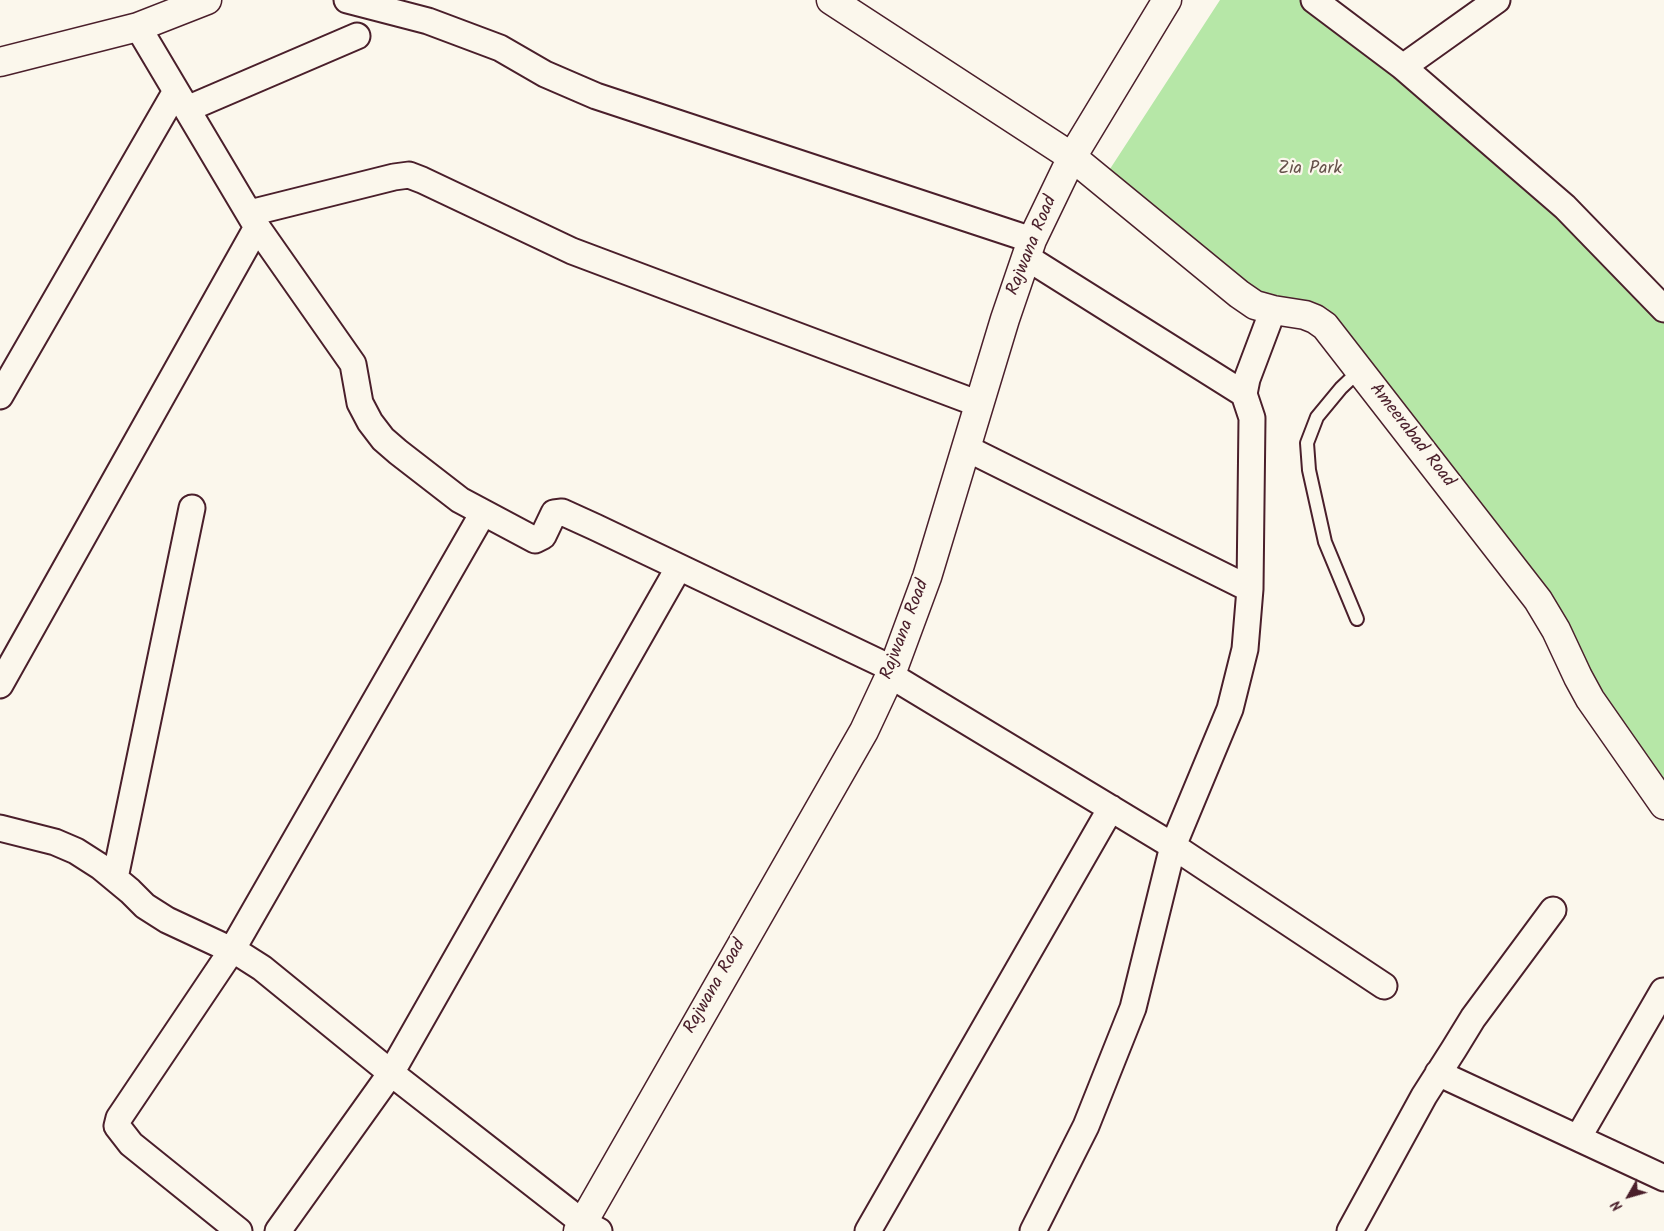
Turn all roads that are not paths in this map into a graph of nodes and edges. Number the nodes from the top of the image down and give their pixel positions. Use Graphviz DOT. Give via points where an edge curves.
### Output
graph roads {
  1 [pos="207,0"];
  2 [pos="347,0"];
  3 [pos="831,0"];
  4 [pos="1167,0"];
  5 [pos="1314,0"];
  6 [pos="1498,0"];
  7 [pos="138,27"];
  8 [pos="357,36"];
  9 [pos="0,62"];
  10 [pos="1403,67"];
  11 [pos="181,100"];
  12 [pos="1072,157"];
  13 [pos="254,220"];
  14 [pos="1029,249"];
  15 [pos="1664,309"];
  16 [pos="1273,310"];
  17 [pos="1360,370"];
  18 [pos="1244,394"];
  19 [pos="0,396"];
  20 [pos="980,404"];
  21 [pos="966,448"];
  22 [pos="192,508"];
  23 [pos="483,513"];
  24 [pos="679,567"];
  25 [pos="1250,589"];
  26 [pos="1357,620"];
  27 [pos="891,672"];
  28 [pos="0,685"];
  29 [pos="1664,806"];
  30 [pos="1111,808"];
  31 [pos="0,828"];
  32 [pos="1173,846"];
  33 [pos="115,878"];
  34 [pos="1553,910"];
  35 [pos="232,950"];
  36 [pos="1384,986"];
  37 [pos="1663,991"];
  38 [pos="391,1073"];
  39 [pos="1438,1073"];
  40 [pos="1578,1138"];
  41 [pos="1664,1178"];
  42 [pos="586,1228"];
  43 [pos="239,1231"];
  44 [pos="278,1231"];
  45 [pos="868,1231"];
  46 [pos="1033,1231"];
  47 [pos="1350,1231"];
  1 -- 7 [label="street"];
  2 -- 14 [label="street" via="428,21 500,48 545,74 596,96"];
  3 -- 12 [label="street, Ameerabad Road"];
  4 -- 12 [label="street, Rajwana Road"];
  5 -- 10 [label="street"];
  6 -- 10 [label="street"];
  7 -- 9 [label="street"];
  7 -- 11 [label="street"];
  8 -- 11 [label="street"];
  10 -- 15 [label="street" via="1565,208"];
  11 -- 13 [label="street"];
  11 -- 19 [label="street"];
  12 -- 14 [label="street, Rajwana Road"];
  12 -- 16 [label="street, Ameerabad Road" via="1239,294 1255,305"];
  13 -- 20 [label="street" via="409,175 572,251"];
  13 -- 23 [label="street" via="353,364 360,402 383,439 460,500"];
  13 -- 28 [label="street"];
  14 -- 18 [label="street"];
  14 -- 20 [label="street, Rajwana Road"];
  16 -- 17 [label="street, Ameerabad Road" via="1315,319 1325,326"];
  16 -- 18 [label="street"];
  17 -- 26 [label="lane" via="1318,417 1307,443 1309,470 1325,542"];
  17 -- 29 [label="street, Ameerabad Road" via="1538,600 1590,699"];
  18 -- 25 [label="street" via="1252,418"];
  20 -- 21 [label="street, Rajwana Road"];
  21 -- 25 [label="street"];
  21 -- 27 [label="street, Rajwana Road" via="927,577"];
  22 -- 33 [label="street"];
  23 -- 24 [label="street" via="535,540 543,536 554,514 562,512"];
  23 -- 35 [label="street"];
  24 -- 27 [label="street"];
  24 -- 38 [label="street"];
  25 -- 32 [label="street" via="1245,649 1230,709"];
  27 -- 30 [label="street"];
  27 -- 42 [label="street, Rajwana Road" via="864,731"];
  30 -- 32 [label="street"];
  30 -- 45 [label="street"];
  31 -- 33 [label="street" via="55,842 76,851"];
  32 -- 36 [label="street"];
  32 -- 46 [label="street" via="1133,1008 1086,1126"];
  33 -- 35 [label="street" via="145,906 167,920"];
  34 -- 39 [label="street"];
  35 -- 38 [label="street" via="262,968"];
  35 -- 43 [label="street" via="118,1118 117,1126 131,1144"];
  37 -- 40 [label="street"];
  38 -- 42 [label="street"];
  38 -- 44 [label="street"];
  39 -- 40 [label="street"];
  39 -- 47 [label="street"];
  40 -- 41 [label="street"];
}
